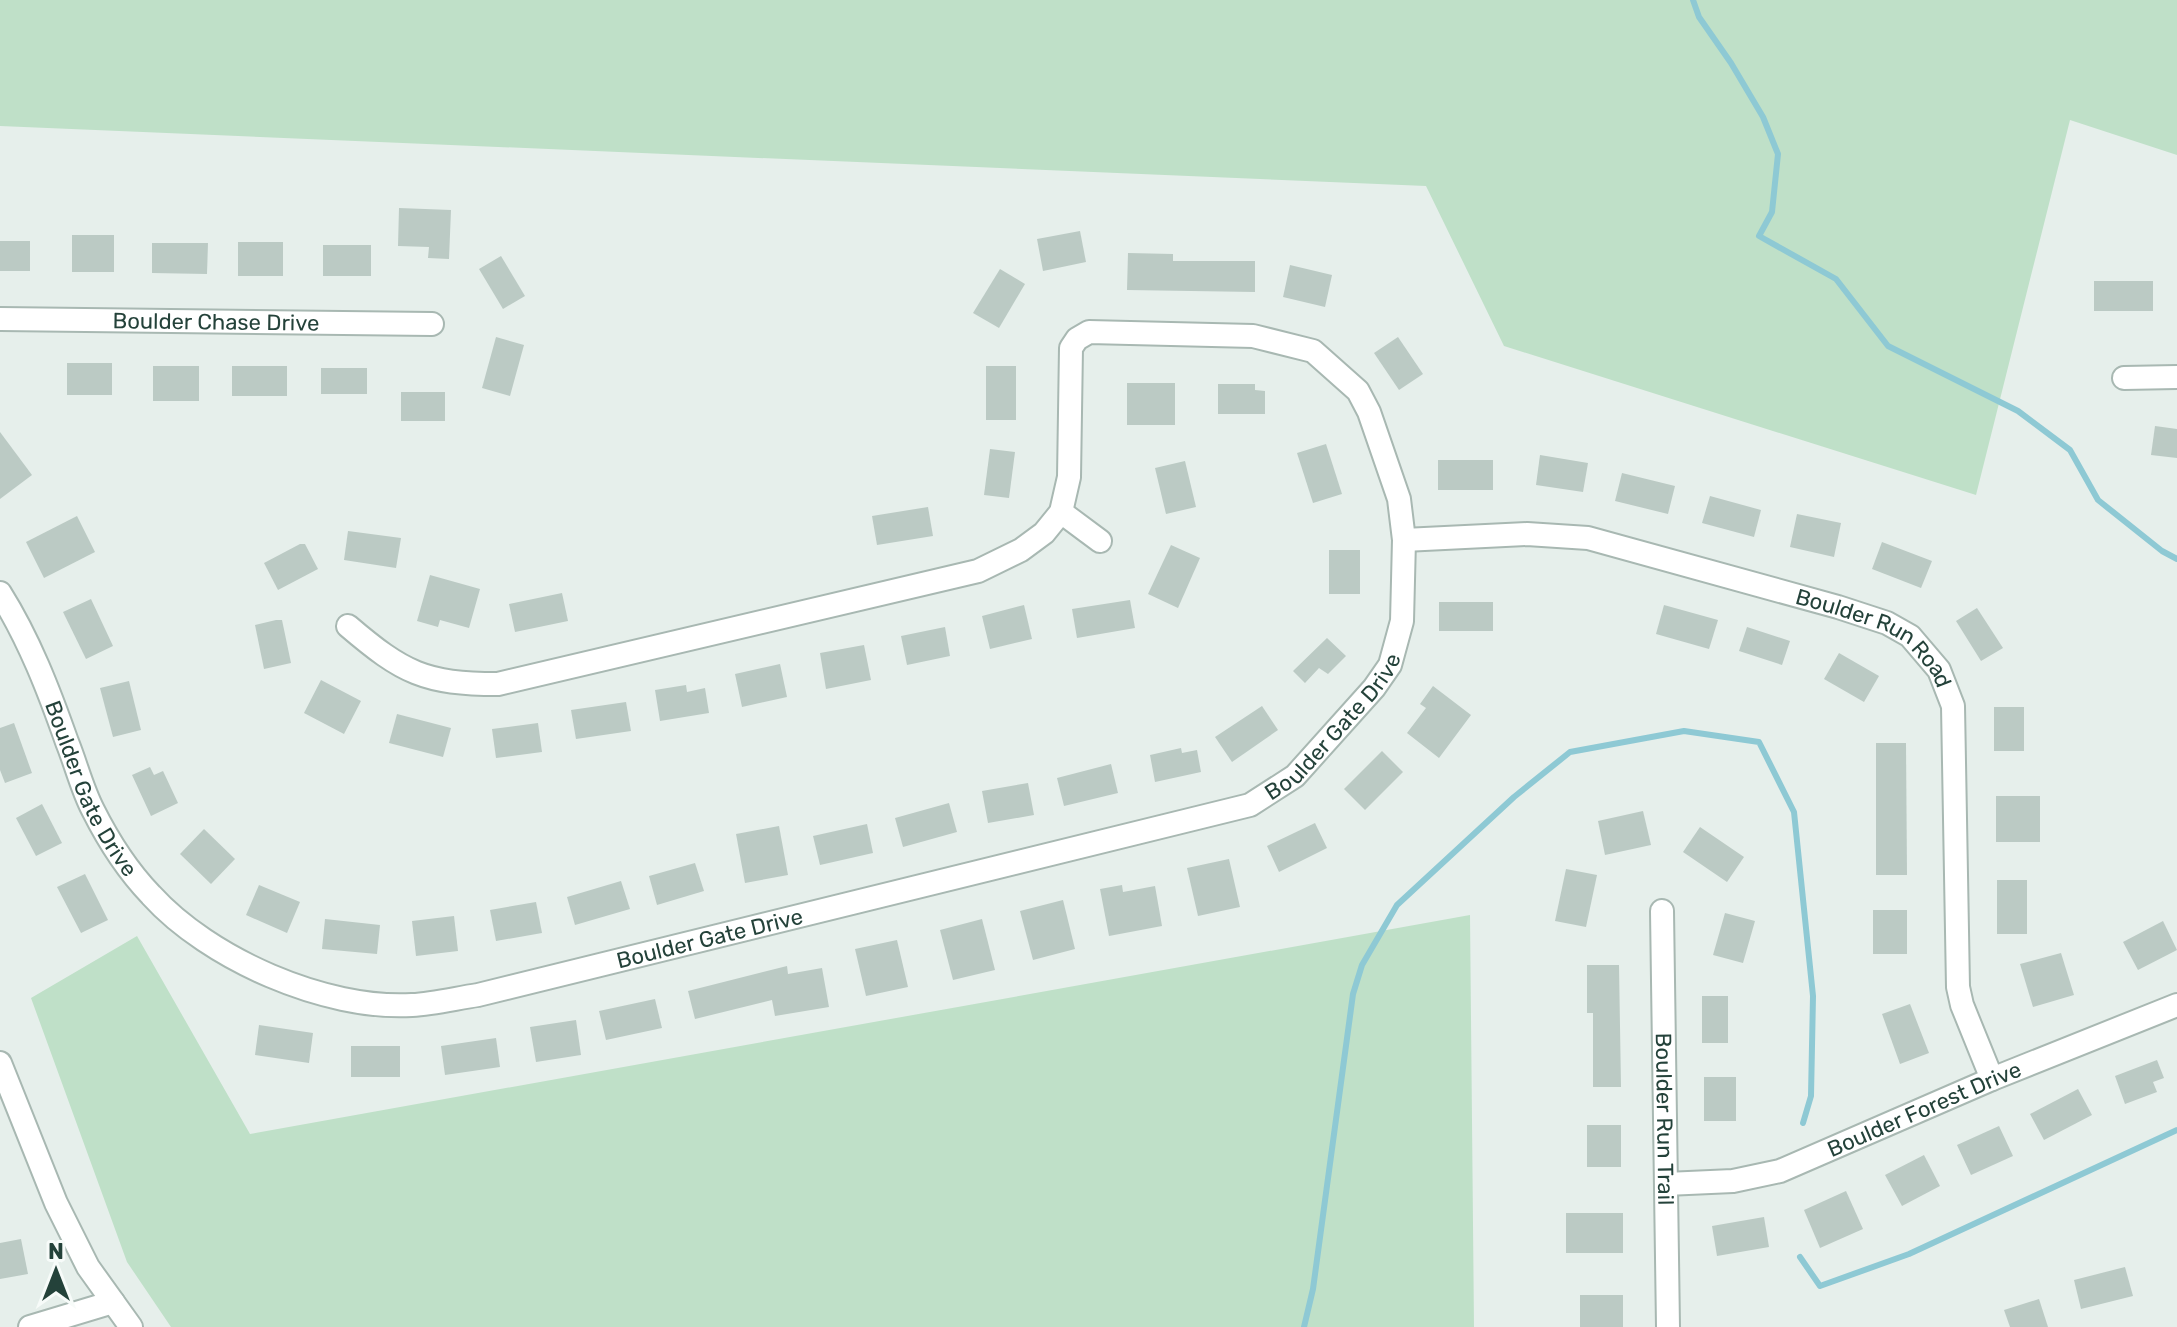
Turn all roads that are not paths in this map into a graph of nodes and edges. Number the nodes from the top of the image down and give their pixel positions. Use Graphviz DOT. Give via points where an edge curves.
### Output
graph roads {
  1 [pos="0,319"];
  2 [pos="432,324"];
  3 [pos="2177,377"];
  4 [pos="2124,378"];
  5 [pos="1061,512"];
  6 [pos="1404,540"];
  7 [pos="1100,541"];
  8 [pos="0,593"];
  9 [pos="348,626"];
  10 [pos="1662,911"];
  11 [pos="2177,1005"];
  12 [pos="0,1063"];
  13 [pos="1992,1079"];
  14 [pos="1666,1184"];
  15 [pos="113,1302"];
  16 [pos="30,1327"];
  17 [pos="131,1327"];
  18 [pos="1668,1327"];
  1 -- 2 [label="street, Boulder Chase Drive"];
  3 -- 4 [label="street"];
  5 -- 6 [label="street, Boulder Gate Drive" via="1069,477 1072,334 1253,336 1313,351 1358,391 1399,499"];
  5 -- 7 [label="street"];
  5 -- 9 [label="street" via="1021,550 978,571 498,684 424,677 386,659"];
  6 -- 8 [label="street, Boulder Gate Drive" via="1402,621 1390,665 1295,776 1250,805 478,995 412,1005 341,999 236,961 151,896 92,808 51,697"];
  6 -- 13 [label="street, Boulder Run Road" via="1527,534 1588,538 1838,607 1910,636 1939,670 1953,706 1958,987"];
  10 -- 14 [label="street, Boulder Run Trail"];
  11 -- 13 [label="street, Boulder Forest Drive"];
  12 -- 15 [label="street" via="56,1203 88,1267"];
  13 -- 14 [label="street, Boulder Forest Drive" via="1780,1171 1733,1181"];
  14 -- 18 [label="street, Boulder Run Trail"];
  15 -- 16 [label="street"];
  15 -- 17 [label="street"];
}
